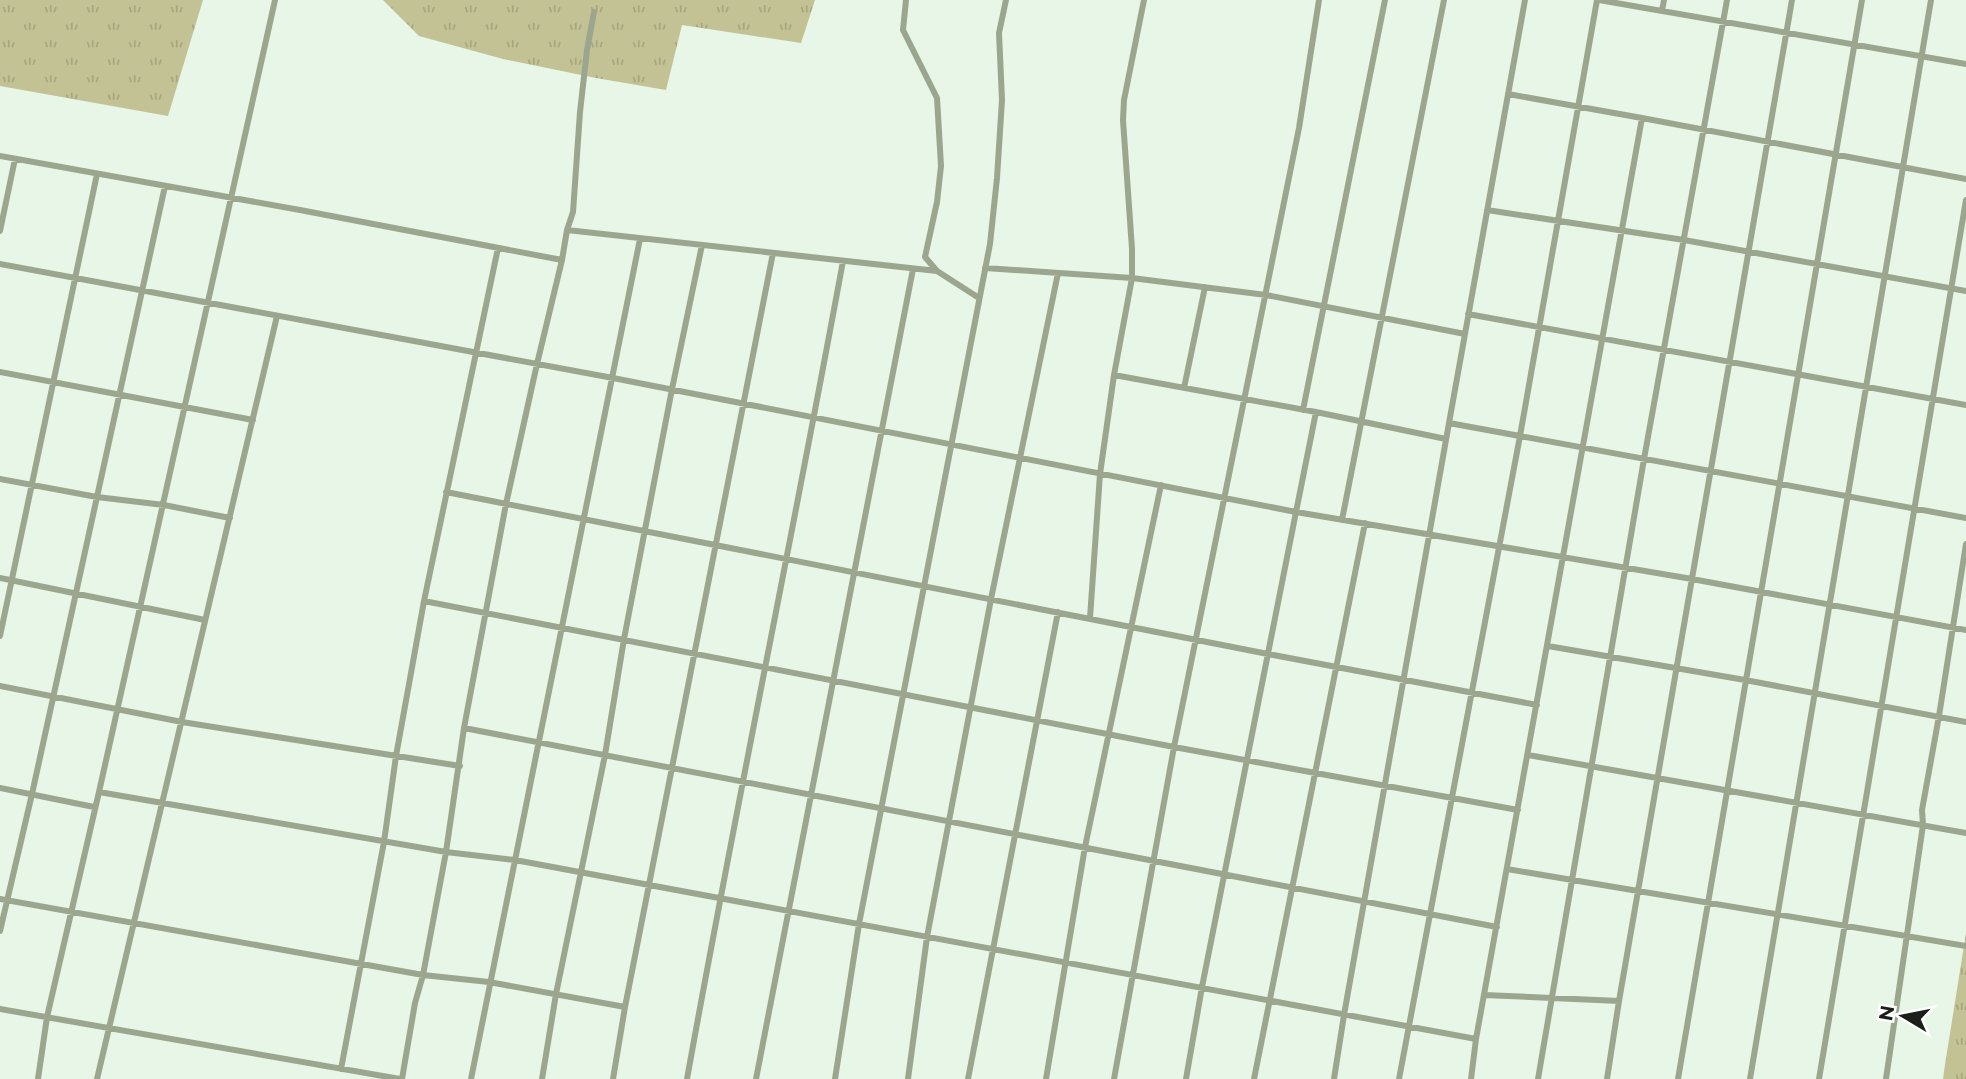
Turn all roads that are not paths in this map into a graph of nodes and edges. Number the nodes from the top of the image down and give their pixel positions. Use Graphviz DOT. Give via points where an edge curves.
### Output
graph roads {
  1 [pos="275,0"];
  2 [pos="905,0"];
  3 [pos="1006,0"];
  4 [pos="1144,0"];
  5 [pos="1319,0"];
  6 [pos="1385,0"];
  7 [pos="1444,0"];
  8 [pos="1525,0"];
  9 [pos="1598,0"];
  10 [pos="1664,0"];
  11 [pos="1727,0"];
  12 [pos="1792,0"];
  13 [pos="1862,0"];
  14 [pos="1931,0"];
  15 [pos="1662,10"];
  16 [pos="594,12"];
  17 [pos="1723,21"];
  18 [pos="1786,31"];
  19 [pos="1854,44"];
  20 [pos="1922,56"];
  21 [pos="1966,64"];
  22 [pos="1508,94"];
  23 [pos="1577,107"];
  24 [pos="1642,118"];
  25 [pos="1704,130"];
  26 [pos="1767,143"];
  27 [pos="1835,155"];
  28 [pos="0,156"];
  29 [pos="15,159"];
  30 [pos="1903,167"];
  31 [pos="97,173"];
  32 [pos="1966,179"];
  33 [pos="165,186"];
  34 [pos="232,198"];
  35 [pos="1966,200"];
  36 [pos="1487,210"];
  37 [pos="1557,220"];
  38 [pos="567,230"];
  39 [pos="1622,230"];
  40 [pos="0,231"];
  41 [pos="640,239"];
  42 [pos="1684,240"];
  43 [pos="702,245"];
  44 [pos="498,248"];
  45 [pos="1749,252"];
  46 [pos="773,253"];
  47 [pos="562,260"];
  48 [pos="843,261"];
  49 [pos="0,264"];
  50 [pos="1816,264"];
  51 [pos="985,268"];
  52 [pos="913,269"];
  53 [pos="937,271"];
  54 [pos="1058,273"];
  55 [pos="1884,276"];
  56 [pos="75,278"];
  57 [pos="1132,278"];
  58 [pos="1205,287"];
  59 [pos="1951,288"];
  60 [pos="143,290"];
  61 [pos="1966,290"];
  62 [pos="1266,295"];
  63 [pos="979,298"];
  64 [pos="209,302"];
  65 [pos="1324,306"];
  66 [pos="1468,314"];
  67 [pos="277,316"];
  68 [pos="1381,317"];
  69 [pos="1539,326"];
  70 [pos="1465,334"];
  71 [pos="1602,338"];
  72 [pos="1664,349"];
  73 [pos="475,353"];
  74 [pos="1730,360"];
  75 [pos="537,364"];
  76 [pos="0,372"];
  77 [pos="1798,373"];
  78 [pos="1114,375"];
  79 [pos="613,378"];
  80 [pos="53,382"];
  81 [pos="1866,386"];
  82 [pos="1184,388"];
  83 [pos="672,389"];
  84 [pos="119,395"];
  85 [pos="1245,399"];
  86 [pos="1933,399"];
  87 [pos="744,403"];
  88 [pos="1966,405"];
  89 [pos="186,407"];
  90 [pos="1303,410"];
  91 [pos="1316,412"];
  92 [pos="815,418"];
  93 [pos="253,421"];
  94 [pos="1361,421"];
  95 [pos="1449,423"];
  96 [pos="881,431"];
  97 [pos="1520,436"];
  98 [pos="1446,439"];
  99 [pos="951,444"];
  100 [pos="1582,448"];
  101 [pos="1021,458"];
  102 [pos="1644,459"];
  103 [pos="1711,472"];
  104 [pos="1100,474"];
  105 [pos="0,479"];
  106 [pos="1779,483"];
  107 [pos="32,485"];
  108 [pos="1161,485"];
  109 [pos="446,492"];
  110 [pos="1847,496"];
  111 [pos="97,497"];
  112 [pos="1225,498"];
  113 [pos="164,505"];
  114 [pos="506,505"];
  115 [pos="1914,508"];
  116 [pos="1296,512"];
  117 [pos="1966,517"];
  118 [pos="230,518"];
  119 [pos="584,520"];
  120 [pos="1342,520"];
  121 [pos="1365,523"];
  122 [pos="645,532"];
  123 [pos="1429,533"];
  124 [pos="1966,544"];
  125 [pos="715,545"];
  126 [pos="1499,545"];
  127 [pos="1564,556"];
  128 [pos="787,559"];
  129 [pos="1625,567"];
  130 [pos="855,573"];
  131 [pos="0,578"];
  132 [pos="1692,579"];
  133 [pos="11,581"];
  134 [pos="924,586"];
  135 [pos="1760,591"];
  136 [pos="75,594"];
  137 [pos="991,599"];
  138 [pos="424,601"];
  139 [pos="1829,604"];
  140 [pos="141,607"];
  141 [pos="486,612"];
  142 [pos="1058,612"];
  143 [pos="1896,617"];
  144 [pos="1090,618"];
  145 [pos="205,620"];
  146 [pos="1131,626"];
  147 [pos="562,627"];
  148 [pos="1954,628"];
  149 [pos="1966,630"];
  150 [pos="0,636"];
  151 [pos="624,639"];
  152 [pos="1195,639"];
  153 [pos="1548,646"];
  154 [pos="695,653"];
  155 [pos="1268,654"];
  156 [pos="1610,657"];
  157 [pos="765,667"];
  158 [pos="1336,667"];
  159 [pos="1677,669"];
  160 [pos="834,680"];
  161 [pos="1403,680"];
  162 [pos="1745,680"];
  163 [pos="0,686"];
  164 [pos="1472,693"];
  165 [pos="1814,693"];
  166 [pos="902,694"];
  167 [pos="52,696"];
  168 [pos="1537,705"];
  169 [pos="1881,706"];
  170 [pos="970,707"];
  171 [pos="117,710"];
  172 [pos="1940,716"];
  173 [pos="1037,720"];
  174 [pos="181,722"];
  175 [pos="1966,722"];
  176 [pos="464,728"];
  177 [pos="1109,734"];
  178 [pos="537,742"];
  179 [pos="1174,747"];
  180 [pos="1528,754"];
  181 [pos="605,755"];
  182 [pos="396,756"];
  183 [pos="1247,761"];
  184 [pos="460,766"];
  185 [pos="1591,766"];
  186 [pos="672,768"];
  187 [pos="1315,773"];
  188 [pos="1658,778"];
  189 [pos="743,782"];
  190 [pos="1384,785"];
  191 [pos="0,788"];
  192 [pos="1726,791"];
  193 [pos="99,792"];
  194 [pos="32,794"];
  195 [pos="810,794"];
  196 [pos="1452,798"];
  197 [pos="1796,803"];
  198 [pos="162,805"];
  199 [pos="94,807"];
  200 [pos="881,808"];
  201 [pos="1518,810"];
  202 [pos="1862,814"];
  203 [pos="949,821"];
  204 [pos="1923,825"];
  205 [pos="1966,833"];
  206 [pos="1015,834"];
  207 [pos="384,842"];
  208 [pos="1086,847"];
  209 [pos="446,852"];
  210 [pos="515,860"];
  211 [pos="1153,860"];
  212 [pos="1507,869"];
  213 [pos="580,872"];
  214 [pos="1225,874"];
  215 [pos="1572,880"];
  216 [pos="649,885"];
  217 [pos="1292,886"];
  218 [pos="1638,891"];
  219 [pos="720,898"];
  220 [pos="4,899"];
  221 [pos="1364,901"];
  222 [pos="1706,903"];
  223 [pos="788,911"];
  224 [pos="70,912"];
  225 [pos="1430,914"];
  226 [pos="1777,915"];
  227 [pos="133,923"];
  228 [pos="859,924"];
  229 [pos="1844,926"];
  230 [pos="1497,927"];
  231 [pos="0,931"];
  232 [pos="1906,936"];
  233 [pos="927,937"];
  234 [pos="1966,946"];
  235 [pos="993,949"];
  236 [pos="1064,962"];
  237 [pos="360,964"];
  238 [pos="423,975"];
  239 [pos="1132,975"];
  240 [pos="489,982"];
  241 [pos="1202,987"];
  242 [pos="556,994"];
  243 [pos="1484,995"];
  244 [pos="1552,998"];
  245 [pos="1269,1000"];
  246 [pos="1619,1002"];
  247 [pos="625,1007"];
  248 [pos="0,1009"];
  249 [pos="1343,1015"];
  250 [pos="47,1017"];
  251 [pos="1408,1027"];
  252 [pos="109,1029"];
  253 [pos="1476,1039"];
  254 [pos="341,1069"];
  255 [pos="37,1079"];
  256 [pos="97,1079"];
  257 [pos="401,1079"];
  258 [pos="471,1079"];
  259 [pos="542,1079"];
  260 [pos="613,1079"];
  261 [pos="687,1079"];
  262 [pos="756,1079"];
  263 [pos="835,1079"];
  264 [pos="908,1079"];
  265 [pos="968,1079"];
  266 [pos="1046,1079"];
  267 [pos="1114,1079"];
  268 [pos="1186,1079"];
  269 [pos="1254,1079"];
  270 [pos="1334,1079"];
  271 [pos="1399,1079"];
  272 [pos="1471,1079"];
  273 [pos="1538,1079"];
  274 [pos="1607,1079"];
  275 [pos="1678,1079"];
  276 [pos="1750,1079"];
  277 [pos="1819,1079"];
  278 [pos="1886,1079"];
  1 -- 34 [label="street"];
  2 -- 53 [label="street" via="903,30 937,98 941,166 925,257"];
  3 -- 51 [label="street" via="999,33 1002,100 997,178"];
  4 -- 57 [label="street" via="1123,120"];
  5 -- 62 [label="street"];
  6 -- 65 [label="street"];
  7 -- 68 [label="street"];
  8 -- 22 [label="street"];
  9 -- 15 [label="street"];
  9 -- 23 [label="street"];
  10 -- 15 [label="street"];
  11 -- 17 [label="street"];
  12 -- 18 [label="street"];
  13 -- 19 [label="street"];
  14 -- 20 [label="street"];
  15 -- 17 [label="street"];
  16 -- 38 [label="street" via="573,212"];
  17 -- 18 [label="street"];
  17 -- 25 [label="street"];
  18 -- 19 [label="street"];
  18 -- 26 [label="street"];
  19 -- 20 [label="street"];
  19 -- 27 [label="street"];
  20 -- 21 [label="street"];
  20 -- 30 [label="street"];
  22 -- 23 [label="street"];
  22 -- 36 [label="street"];
  23 -- 24 [label="street"];
  23 -- 37 [label="street"];
  24 -- 25 [label="street"];
  24 -- 39 [label="street"];
  25 -- 26 [label="street"];
  25 -- 42 [label="street"];
  26 -- 27 [label="street"];
  26 -- 45 [label="street"];
  27 -- 30 [label="street"];
  27 -- 50 [label="street"];
  28 -- 29 [label="street"];
  29 -- 31 [label="street"];
  29 -- 40 [label="street"];
  30 -- 32 [label="street"];
  30 -- 55 [label="street"];
  31 -- 33 [label="street"];
  31 -- 56 [label="street"];
  33 -- 34 [label="street"];
  33 -- 60 [label="street"];
  34 -- 44 [label="street"];
  34 -- 64 [label="street"];
  35 -- 59 [label="street"];
  36 -- 37 [label="street"];
  36 -- 66 [label="street"];
  37 -- 39 [label="street"];
  37 -- 69 [label="street"];
  38 -- 41 [label="street"];
  38 -- 47 [label="street"];
  39 -- 42 [label="street"];
  39 -- 71 [label="street"];
  41 -- 43 [label="street"];
  41 -- 79 [label="street"];
  42 -- 45 [label="street"];
  42 -- 72 [label="street"];
  43 -- 46 [label="street"];
  43 -- 83 [label="street"];
  44 -- 47 [label="street"];
  44 -- 73 [label="street"];
  45 -- 50 [label="street"];
  45 -- 74 [label="street"];
  46 -- 48 [label="street"];
  46 -- 87 [label="street"];
  47 -- 75 [label="street"];
  48 -- 52 [label="street"];
  48 -- 92 [label="street"];
  49 -- 56 [label="street"];
  50 -- 55 [label="street"];
  50 -- 77 [label="street"];
  51 -- 54 [label="street"];
  51 -- 63 [label="street"];
  52 -- 53 [label="street"];
  52 -- 96 [label="street"];
  53 -- 63 [label="street"];
  54 -- 57 [label="street"];
  54 -- 101 [label="street"];
  55 -- 59 [label="street"];
  55 -- 81 [label="street"];
  56 -- 60 [label="street"];
  56 -- 80 [label="street"];
  57 -- 58 [label="street"];
  57 -- 78 [label="street"];
  58 -- 62 [label="street"];
  58 -- 82 [label="street"];
  59 -- 61 [label="street"];
  59 -- 86 [label="street"];
  60 -- 64 [label="street"];
  60 -- 84 [label="street"];
  62 -- 65 [label="street"];
  62 -- 85 [label="street"];
  63 -- 99 [label="street"];
  64 -- 67 [label="street"];
  64 -- 89 [label="street"];
  65 -- 68 [label="street"];
  65 -- 90 [label="street"];
  66 -- 69 [label="street"];
  66 -- 70 [label="street"];
  67 -- 73 [label="street"];
  67 -- 93 [label="street"];
  68 -- 70 [label="street"];
  68 -- 94 [label="street"];
  69 -- 71 [label="street"];
  69 -- 97 [label="street"];
  70 -- 95 [label="street"];
  71 -- 72 [label="street"];
  71 -- 100 [label="street"];
  72 -- 74 [label="street"];
  72 -- 102 [label="street"];
  73 -- 75 [label="street"];
  73 -- 109 [label="street"];
  74 -- 77 [label="street"];
  74 -- 103 [label="street"];
  75 -- 79 [label="street"];
  75 -- 114 [label="street"];
  76 -- 80 [label="street"];
  77 -- 81 [label="street"];
  77 -- 106 [label="street"];
  78 -- 82 [label="street"];
  78 -- 104 [label="street"];
  79 -- 83 [label="street"];
  79 -- 119 [label="street"];
  80 -- 84 [label="street"];
  80 -- 107 [label="street"];
  81 -- 86 [label="street"];
  81 -- 110 [label="street"];
  82 -- 85 [label="street"];
  83 -- 87 [label="street"];
  83 -- 122 [label="street"];
  84 -- 89 [label="street"];
  84 -- 111 [label="street"];
  85 -- 90 [label="street"];
  85 -- 112 [label="street"];
  86 -- 88 [label="street"];
  86 -- 115 [label="street"];
  87 -- 92 [label="street"];
  87 -- 125 [label="street"];
  89 -- 93 [label="street"];
  89 -- 113 [label="street"];
  90 -- 91 [label="street"];
  91 -- 94 [label="street"];
  91 -- 116 [label="street"];
  92 -- 96 [label="street"];
  92 -- 128 [label="street"];
  93 -- 118 [label="street"];
  94 -- 98 [label="street"];
  94 -- 120 [label="street"];
  95 -- 97 [label="street"];
  95 -- 98 [label="street"];
  96 -- 99 [label="street"];
  96 -- 130 [label="street"];
  97 -- 100 [label="street"];
  97 -- 126 [label="street"];
  98 -- 123 [label="street"];
  99 -- 101 [label="street"];
  99 -- 134 [label="street"];
  100 -- 102 [label="street"];
  100 -- 127 [label="street"];
  101 -- 104 [label="street"];
  101 -- 137 [label="street"];
  102 -- 103 [label="street"];
  102 -- 129 [label="street"];
  103 -- 106 [label="street"];
  103 -- 132 [label="street"];
  104 -- 108 [label="street"];
  104 -- 144 [label="street"];
  105 -- 107 [label="street"];
  106 -- 110 [label="street"];
  106 -- 135 [label="street"];
  107 -- 111 [label="street"];
  107 -- 133 [label="street"];
  108 -- 112 [label="street"];
  108 -- 146 [label="street"];
  109 -- 114 [label="street"];
  109 -- 138 [label="street"];
  110 -- 115 [label="street"];
  110 -- 139 [label="street"];
  111 -- 113 [label="street"];
  111 -- 136 [label="street"];
  112 -- 116 [label="street"];
  112 -- 152 [label="street"];
  113 -- 118 [label="street"];
  113 -- 140 [label="street"];
  114 -- 119 [label="street"];
  114 -- 141 [label="street"];
  115 -- 117 [label="street"];
  115 -- 143 [label="street"];
  116 -- 120 [label="street"];
  116 -- 155 [label="street"];
  118 -- 145 [label="street"];
  119 -- 122 [label="street"];
  119 -- 147 [label="street"];
  120 -- 121 [label="street"];
  121 -- 123 [label="street"];
  121 -- 158 [label="street"];
  122 -- 125 [label="street"];
  122 -- 151 [label="street"];
  123 -- 126 [label="street"];
  123 -- 161 [label="street"];
  124 -- 148 [label="street"];
  125 -- 128 [label="street"];
  125 -- 154 [label="street"];
  126 -- 127 [label="street"];
  126 -- 164 [label="street"];
  127 -- 129 [label="street"];
  127 -- 153 [label="street"];
  128 -- 130 [label="street"];
  128 -- 157 [label="street"];
  129 -- 132 [label="street"];
  129 -- 156 [label="street"];
  130 -- 134 [label="street"];
  130 -- 160 [label="street"];
  131 -- 133 [label="street"];
  132 -- 135 [label="street"];
  132 -- 159 [label="street"];
  133 -- 136 [label="street"];
  133 -- 150 [label="street"];
  134 -- 137 [label="street"];
  134 -- 166 [label="street"];
  135 -- 139 [label="street"];
  135 -- 162 [label="street"];
  136 -- 140 [label="street"];
  136 -- 167 [label="street"];
  137 -- 142 [label="street"];
  137 -- 170 [label="street"];
  138 -- 141 [label="street"];
  138 -- 182 [label="street"];
  139 -- 143 [label="street"];
  139 -- 165 [label="street"];
  140 -- 145 [label="street"];
  140 -- 171 [label="street"];
  141 -- 147 [label="street"];
  141 -- 176 [label="street"];
  142 -- 144 [label="street"];
  142 -- 173 [label="street"];
  143 -- 148 [label="street"];
  143 -- 169 [label="street"];
  144 -- 146 [label="street"];
  145 -- 174 [label="street"];
  146 -- 152 [label="street"];
  146 -- 177 [label="street"];
  147 -- 151 [label="street"];
  147 -- 178 [label="street"];
  148 -- 149 [label="street"];
  148 -- 172 [label="street"];
  151 -- 154 [label="street"];
  151 -- 181 [label="street"];
  152 -- 155 [label="street"];
  152 -- 179 [label="street"];
  153 -- 156 [label="street"];
  153 -- 168 [label="street"];
  154 -- 157 [label="street"];
  154 -- 186 [label="street"];
  155 -- 158 [label="street"];
  155 -- 183 [label="street"];
  156 -- 159 [label="street"];
  156 -- 185 [label="street"];
  157 -- 160 [label="street"];
  157 -- 189 [label="street"];
  158 -- 161 [label="street"];
  158 -- 187 [label="street"];
  159 -- 162 [label="street"];
  159 -- 188 [label="street"];
  160 -- 166 [label="street"];
  160 -- 195 [label="street"];
  161 -- 164 [label="street"];
  161 -- 190 [label="street"];
  162 -- 165 [label="street"];
  162 -- 192 [label="street"];
  163 -- 167 [label="street"];
  164 -- 168 [label="street"];
  164 -- 196 [label="street"];
  165 -- 169 [label="street"];
  165 -- 197 [label="street"];
  166 -- 170 [label="street"];
  166 -- 200 [label="street"];
  167 -- 171 [label="street"];
  167 -- 194 [label="street"];
  168 -- 180 [label="street"];
  169 -- 172 [label="street"];
  169 -- 202 [label="street"];
  170 -- 173 [label="street"];
  170 -- 203 [label="street"];
  171 -- 174 [label="street"];
  171 -- 193 [label="street"];
  172 -- 175 [label="street"];
  172 -- 204 [label="street"];
  173 -- 177 [label="street"];
  173 -- 206 [label="street"];
  174 -- 182 [label="street"];
  174 -- 198 [label="street"];
  176 -- 178 [label="street"];
  176 -- 184 [label="street"];
  177 -- 179 [label="street"];
  177 -- 208 [label="street"];
  178 -- 181 [label="street"];
  178 -- 210 [label="street"];
  179 -- 183 [label="street"];
  179 -- 211 [label="street"];
  180 -- 185 [label="street"];
  180 -- 201 [label="street"];
  181 -- 186 [label="street"];
  181 -- 213 [label="street"];
  182 -- 184 [label="street"];
  182 -- 207 [label="street"];
  183 -- 187 [label="street"];
  183 -- 214 [label="street"];
  184 -- 209 [label="street"];
  185 -- 188 [label="street"];
  185 -- 215 [label="street"];
  186 -- 189 [label="street"];
  186 -- 216 [label="street"];
  187 -- 190 [label="street"];
  187 -- 217 [label="street"];
  188 -- 192 [label="street"];
  188 -- 218 [label="street"];
  189 -- 195 [label="street"];
  189 -- 219 [label="street"];
  190 -- 196 [label="street"];
  190 -- 221 [label="street"];
  191 -- 194 [label="street"];
  192 -- 197 [label="street"];
  192 -- 222 [label="street"];
  193 -- 198 [label="street"];
  193 -- 199 [label="street"];
  194 -- 199 [label="street"];
  194 -- 220 [label="street"];
  195 -- 200 [label="street"];
  195 -- 223 [label="street"];
  196 -- 201 [label="street"];
  196 -- 225 [label="street"];
  197 -- 202 [label="street"];
  197 -- 226 [label="street"];
  198 -- 207 [label="street"];
  198 -- 227 [label="street"];
  199 -- 224 [label="street"];
  200 -- 203 [label="street"];
  200 -- 228 [label="street"];
  201 -- 212 [label="street"];
  202 -- 204 [label="street"];
  202 -- 229 [label="street"];
  203 -- 206 [label="street"];
  203 -- 233 [label="street"];
  204 -- 205 [label="street"];
  204 -- 232 [label="street"];
  206 -- 208 [label="street"];
  206 -- 235 [label="street"];
  207 -- 209 [label="street"];
  207 -- 237 [label="street"];
  208 -- 211 [label="street"];
  208 -- 236 [label="street"];
  209 -- 210 [label="street"];
  209 -- 238 [label="street"];
  210 -- 213 [label="street"];
  210 -- 240 [label="street"];
  211 -- 214 [label="street"];
  211 -- 239 [label="street"];
  212 -- 215 [label="street"];
  212 -- 230 [label="street"];
  213 -- 216 [label="street"];
  213 -- 242 [label="street"];
  214 -- 217 [label="street"];
  214 -- 241 [label="street"];
  215 -- 218 [label="street"];
  215 -- 244 [label="street"];
  216 -- 219 [label="street"];
  216 -- 247 [label="street"];
  217 -- 221 [label="street"];
  217 -- 245 [label="street"];
  218 -- 222 [label="street"];
  218 -- 246 [label="street"];
  219 -- 223 [label="street"];
  219 -- 261 [label="street"];
  220 -- 224 [label="street"];
  220 -- 231 [label="street"];
  221 -- 225 [label="street"];
  221 -- 249 [label="street"];
  222 -- 226 [label="street"];
  222 -- 275 [label="street"];
  223 -- 228 [label="street"];
  223 -- 262 [label="street"];
  224 -- 227 [label="street"];
  224 -- 250 [label="street"];
  225 -- 230 [label="street"];
  225 -- 251 [label="street"];
  226 -- 229 [label="street"];
  226 -- 276 [label="street"];
  227 -- 237 [label="street"];
  227 -- 252 [label="street"];
  228 -- 233 [label="street"];
  228 -- 263 [label="street"];
  229 -- 232 [label="street"];
  229 -- 277 [label="street"];
  230 -- 243 [label="street"];
  232 -- 234 [label="street"];
  232 -- 278 [label="street"];
  233 -- 235 [label="street"];
  233 -- 264 [label="street"];
  235 -- 236 [label="street"];
  235 -- 265 [label="street"];
  236 -- 239 [label="street"];
  236 -- 266 [label="street"];
  237 -- 238 [label="street"];
  237 -- 254 [label="street"];
  238 -- 240 [label="street"];
  238 -- 257 [label="street"];
  239 -- 241 [label="street"];
  239 -- 267 [label="street"];
  240 -- 242 [label="street"];
  240 -- 258 [label="street"];
  241 -- 245 [label="street"];
  241 -- 268 [label="street"];
  242 -- 247 [label="street"];
  242 -- 259 [label="street"];
  243 -- 244 [label="street"];
  243 -- 253 [label="street"];
  244 -- 246 [label="street"];
  244 -- 273 [label="street"];
  245 -- 249 [label="street"];
  245 -- 269 [label="street"];
  246 -- 274 [label="street"];
  247 -- 260 [label="street"];
  248 -- 250 [label="street"];
  249 -- 251 [label="street"];
  249 -- 270 [label="street"];
  250 -- 252 [label="street"];
  250 -- 255 [label="street"];
  251 -- 253 [label="street"];
  251 -- 271 [label="street"];
  252 -- 254 [label="street"];
  252 -- 256 [label="street"];
  253 -- 272 [label="street"];
  254 -- 257 [label="street"];
}
